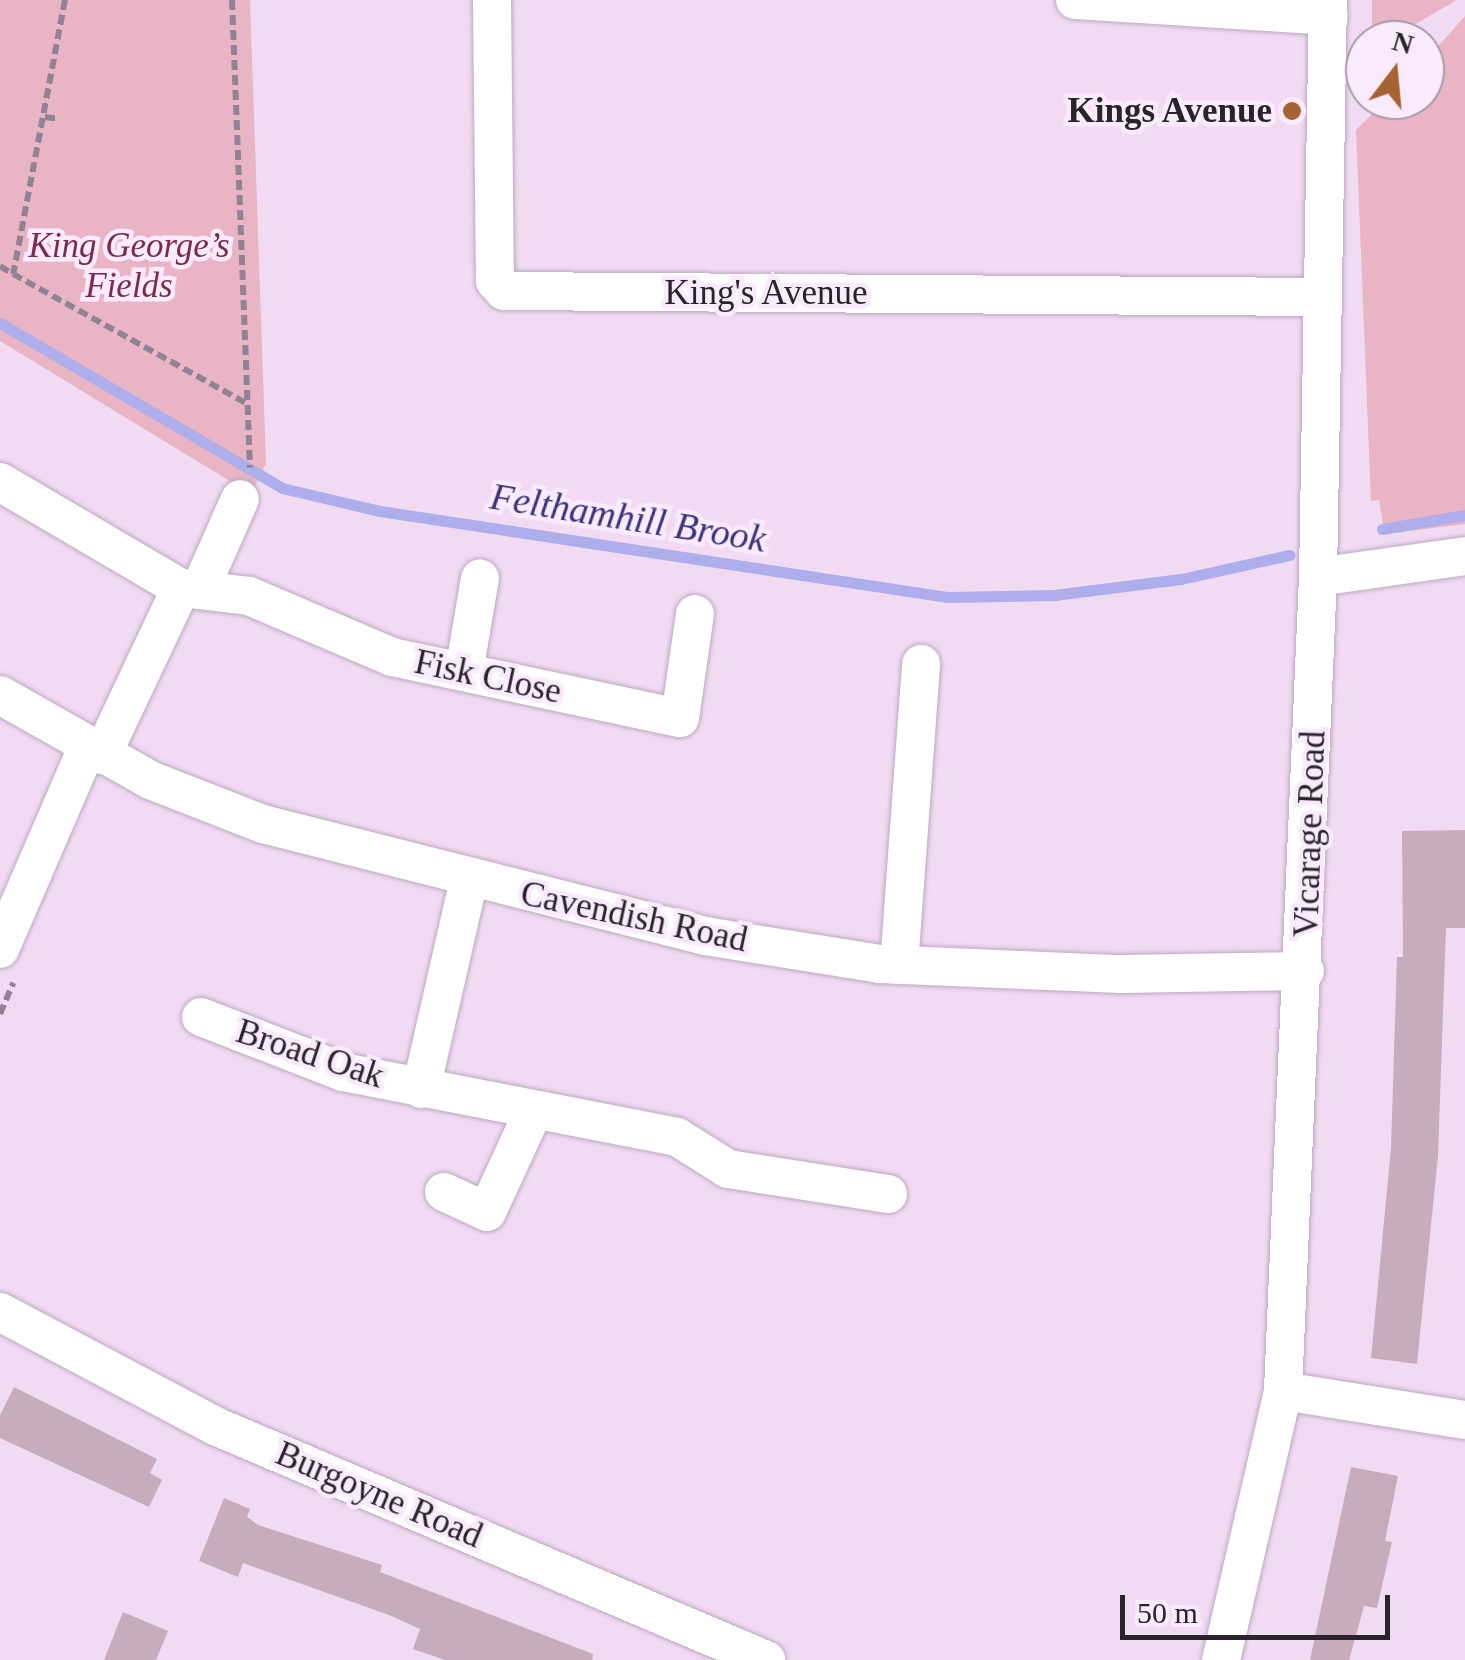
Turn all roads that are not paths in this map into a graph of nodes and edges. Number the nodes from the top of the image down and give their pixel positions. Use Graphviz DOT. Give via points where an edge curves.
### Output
graph roads {
  1 [pos="492,0"];
  2 [pos="1075,0"];
  3 [pos="1328,8"];
  4 [pos="1322,296"];
  5 [pos="0,482"];
  6 [pos="240,499"];
  7 [pos="1465,556"];
  8 [pos="1318,577"];
  9 [pos="480,578"];
  10 [pos="191,588"];
  11 [pos="695,614"];
  12 [pos="920,664"];
  13 [pos="464,672"];
  14 [pos="0,695"];
  15 [pos="94,752"];
  16 [pos="470,880"];
  17 [pos="0,949"];
  18 [pos="899,965"];
  19 [pos="1306,971"];
  20 [pos="201,1017"];
  21 [pos="421,1088"];
  22 [pos="534,1110"];
  23 [pos="444,1192"];
  24 [pos="888,1194"];
  25 [pos="0,1312"];
  26 [pos="1283,1392"];
  27 [pos="1465,1420"];
  28 [pos="766,1660"];
  29 [pos="1221,1660"];
  1 -- 4 [label="street, King's Avenue" via="495,281 504,292"];
  2 -- 3 [label="street"];
  3 -- 4 [label="street, Vicarage Road"];
  4 -- 8 [label="street, Vicarage Road"];
  5 -- 10 [label="street"];
  6 -- 10 [label="street"];
  7 -- 8 [label="street"];
  8 -- 19 [label="street, Vicarage Road"];
  9 -- 13 [label="street"];
  10 -- 13 [label="street, Fisk Close" via="249,596 392,656"];
  10 -- 15 [label="street"];
  11 -- 13 [label="street, Fisk Close" via="680,718"];
  12 -- 18 [label="street"];
  14 -- 15 [label="street, Cavendish Road"];
  15 -- 16 [label="street, Cavendish Road" via="263,824"];
  15 -- 17 [label="street"];
  16 -- 18 [label="street, Cavendish Road" via="704,936"];
  16 -- 21 [label="street, Broad Oak"];
  18 -- 19 [label="street, Cavendish Road" via="1121,974"];
  19 -- 26 [label="street, Vicarage Road"];
  20 -- 21 [label="street, Broad Oak" via="343,1072"];
  21 -- 22 [label="street, Broad Oak"];
  22 -- 23 [label="street" via="487,1212"];
  22 -- 24 [label="street, Broad Oak" via="677,1137 728,1168"];
  25 -- 28 [label="street, Burgoyne Road" via="215,1426"];
  26 -- 27 [label="street"];
  26 -- 29 [label="street, Vicarage Road"];
}
